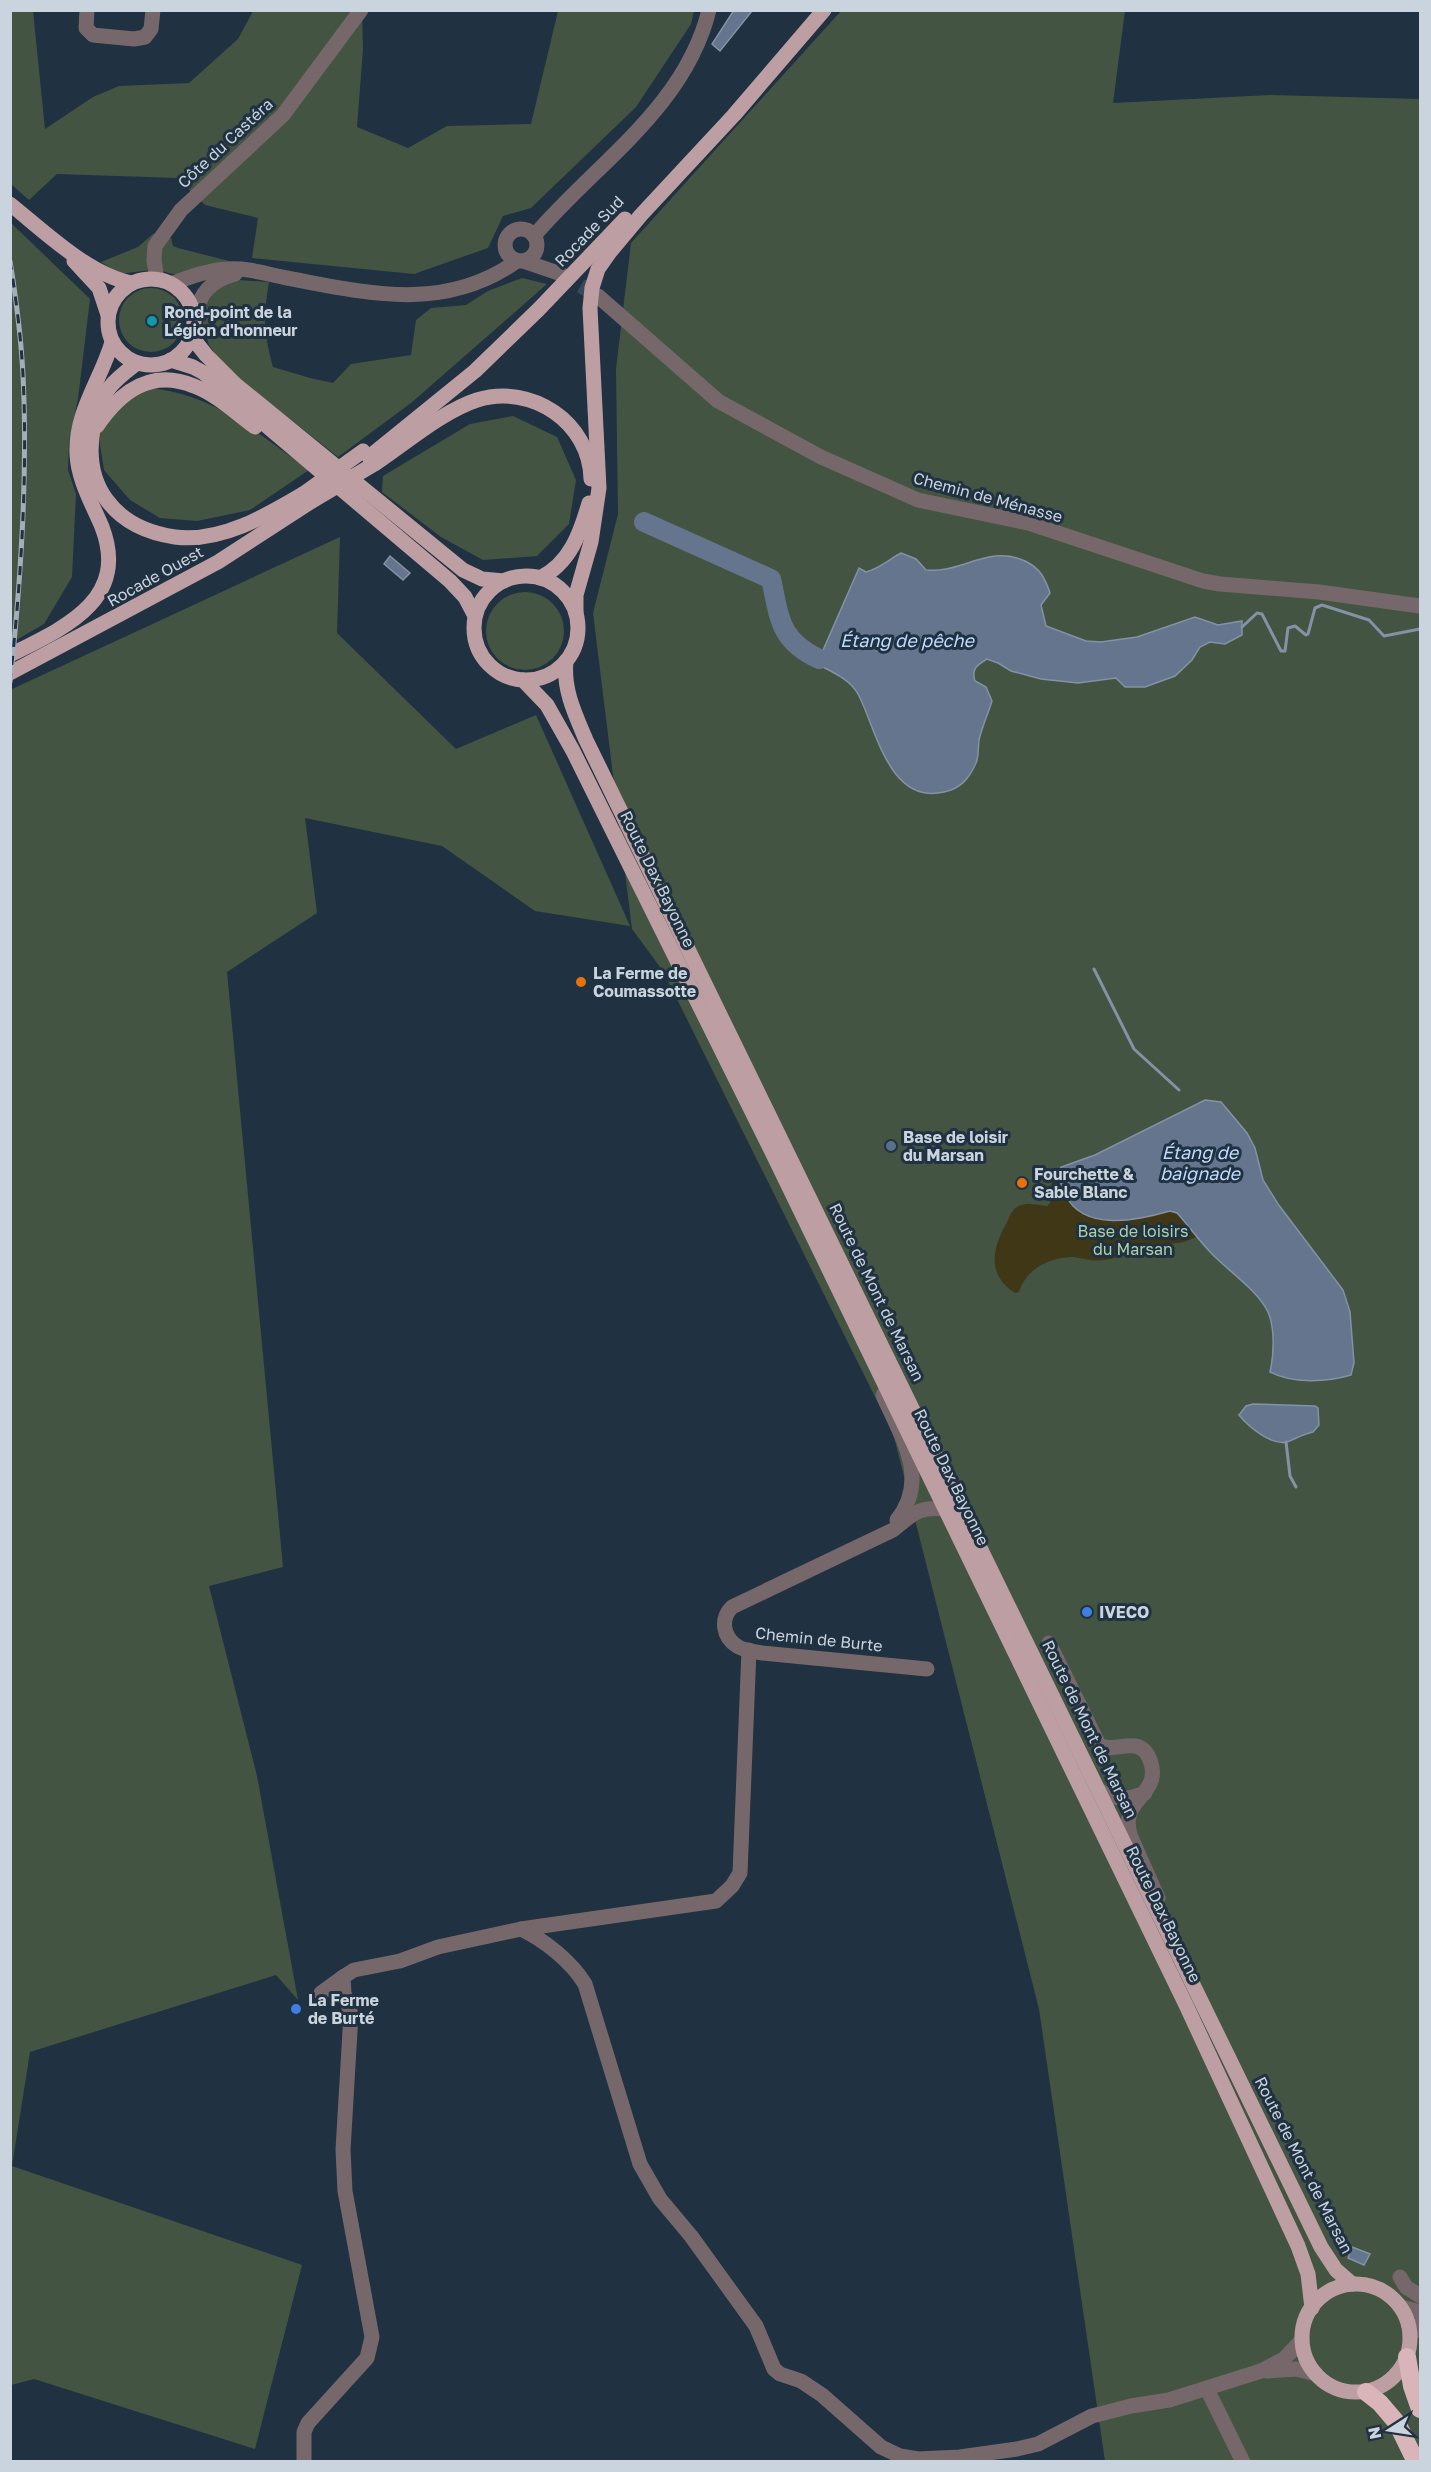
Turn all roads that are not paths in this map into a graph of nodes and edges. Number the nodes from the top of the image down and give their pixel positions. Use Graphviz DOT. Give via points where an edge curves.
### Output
graph roads {
  1 [pos="87,10"];
  2 [pos="153,10"];
  3 [pos="361,10"];
  4 [pos="709,10"];
  5 [pos="814,10"];
  6 [pos="824,10"];
  7 [pos="10,204"];
  8 [pos="42,230"];
  9 [pos="532,238"];
  10 [pos="505,249"];
  11 [pos="520,261"];
  12 [pos="246,271"];
  13 [pos="164,281"];
  14 [pos="132,282"];
  15 [pos="477,282"];
  16 [pos="598,296"];
  17 [pos="108,315"];
  18 [pos="194,318"];
  19 [pos="191,336"];
  20 [pos="112,342"];
  21 [pos="171,360"];
  22 [pos="138,363"];
  23 [pos="92,434"];
  24 [pos="369,457"];
  25 [pos="313,464"];
  26 [pos="307,498"];
  27 [pos="540,578"];
  28 [pos="504,580"];
  29 [pos="1420,606"];
  30 [pos="576,613"];
  31 [pos="475,616"];
  32 [pos="10,655"];
  33 [pos="566,661"];
  34 [pos="10,673"];
  35 [pos="523,680"];
  36 [pos="854,1321"];
  37 [pos="946,1509"];
  38 [pos="879,1536"];
  39 [pos="1049,1643"];
  40 [pos="749,1650"];
  41 [pos="927,1669"];
  42 [pos="1098,1790"];
  43 [pos="1145,1793"];
  44 [pos="520,1929"];
  45 [pos="1182,1962"];
  46 [pos="343,1977"];
  47 [pos="321,1993"];
  48 [pos="1400,2277"];
  49 [pos="1353,2284"];
  50 [pos="1420,2296"];
  51 [pos="1401,2307"];
  52 [pos="1312,2308"];
  53 [pos="1420,2312"];
  54 [pos="1420,2324"];
  55 [pos="1410,2336"];
  56 [pos="1302,2340"];
  57 [pos="1407,2357"];
  58 [pos="1261,2371"];
  59 [pos="1316,2374"];
  60 [pos="1207,2388"];
  61 [pos="1366,2392"];
  62 [pos="1420,2409"];
  63 [pos="304,2462"];
  64 [pos="1244,2462"];
  65 [pos="1416,2462"];
  1 -- 2 [label="street" via="86,28 93,35 134,39 145,37 151,29"];
  3 -- 13 [label="street, Côte du Castéra" via="283,115 180,210 155,246 154,260"];
  4 -- 9 [label="street" via="692,56 661,105"];
  5 -- 24 [label="main road, Rocade Sud" via="598,249 475,370"];
  6 -- 30 [label="main road" via="641,215 598,269 590,308 599,488 591,542 576,595"];
  7 -- 8 [label="main road"];
  8 -- 14 [label="main road" via="108,276"];
  8 -- 17 [label="main road" via="99,288"];
  9 -- 10 [label="street" via="511,232"];
  9 -- 11 [label="street" via="531,257"];
  9 -- 11 [label="street" via="561,274"];
  10 -- 11 [label="street"];
  10 -- 15 [label="street"];
  11 -- 15 [label="street"];
  12 -- 13 [label="street" via="231,268"];
  12 -- 15 [label="street" via="386,295 433,293"];
  12 -- 18 [label="street" via="209,286 198,301"];
  13 -- 14 [label="main road"];
  13 -- 18 [label="main road" via="182,292"];
  14 -- 17 [label="main road" via="112,302"];
  16 -- 29 [label="street, Chemin de Ménasse" via="718,401 821,457 918,500 1028,523 1203,581 1319,591"];
  17 -- 20 [label="main road"];
  18 -- 19 [label="main road"];
  19 -- 21 [label="main road" via="187,346"];
  19 -- 28 [label="main road" via="235,384 463,570 482,579"];
  20 -- 22 [label="main road" via="127,358"];
  20 -- 32 [label="main road" via="85,405 77,441 81,476 105,538 107,576 97,598 80,616"];
  21 -- 22 [label="main road"];
  21 -- 25 [label="main road" via="204,373"];
  22 -- 23 [label="main road" via="108,388 99,404"];
  23 -- 25 [label="main road" via="126,391 158,380 176,381 213,397 296,458"];
  23 -- 26 [label="main road" via="91,470 99,490 117,512 152,531 176,537 207,536"];
  24 -- 26 [label="main road, bridge"];
  24 -- 27 [label="main road" via="477,400 522,399 560,415 578,434 589,462 589,503 568,556"];
  25 -- 31 [label="main road" via="450,581"];
  26 -- 34 [label="main road, Rocade Ouest" via="218,562"];
  27 -- 28 [label="main road"];
  27 -- 30 [label="main road" via="562,591"];
  28 -- 31 [label="main road" via="486,595"];
  30 -- 33 [label="main road" via="577,638"];
  31 -- 35 [label="main road" via="475,639 487,662 503,674"];
  33 -- 35 [label="main road" via="542,677"];
  33 -- 42 [label="main road, Route de Mont de Marsan" via="567,691 586,740"];
  35 -- 36 [label="main road, Route Dax Bayonne" via="547,705 573,751"];
  36 -- 37 [label="main road, Route Dax Bayonne"];
  36 -- 38 [label="street, Chemin de Burte" via="913,1471 903,1512"];
  37 -- 38 [label="street, Chemin de Burte" via="919,1510"];
  37 -- 52 [label="main road, Route Dax Bayonne" via="1261,2163 1298,2246 1309,2281"];
  38 -- 40 [label="street, Chemin de Burte" via="732,1607 725,1629 736,1646"];
  39 -- 43 [label="street" via="1099,1745 1108,1748 1131,1744 1148,1757 1152,1774"];
  40 -- 41 [label="street, Chemin de Burte"];
  40 -- 44 [label="street" via="740,1873 732,1886 716,1901"];
  42 -- 43 [label="street" via="1121,1800"];
  42 -- 45 [label="main road, Route de Mont de Marsan"];
  43 -- 45 [label="street" via="1129,1817 1130,1835"];
  44 -- 46 [label="street" via="438,1947 400,1961 354,1970"];
  44 -- 60 [label="street" via="566,1962 585,1984 640,2164 660,2199 756,2326 774,2369 822,2395 881,2447 918,2459 1017,2449 1038,2444 1092,2416"];
  45 -- 49 [label="main road, Route de Mont de Marsan" via="1321,2247 1336,2270"];
  46 -- 47 [label="street"];
  46 -- 63 [label="street" via="351,2014 343,2150 345,2190 372,2337 367,2358 308,2422"];
  48 -- 50 [label="street" via="1406,2287"];
  49 -- 51 [label="main road" via="1371,2286 1388,2294"];
  49 -- 52 [label="main road" via="1323,2296"];
  51 -- 53 [label="street"];
  51 -- 55 [label="main road"];
  52 -- 56 [label="main road"];
  54 -- 55 [label="street"];
  55 -- 57 [label="main road"];
  56 -- 58 [label="street" via="1284,2359"];
  56 -- 59 [label="main road"];
  57 -- 61 [label="main road" via="1394,2377"];
  57 -- 62 [label="highway"];
  58 -- 59 [label="street" via="1296,2369"];
  58 -- 60 [label="street"];
  59 -- 61 [label="main road" via="1339,2390"];
  60 -- 64 [label="street"];
  61 -- 65 [label="highway" via="1397,2423"];
}
